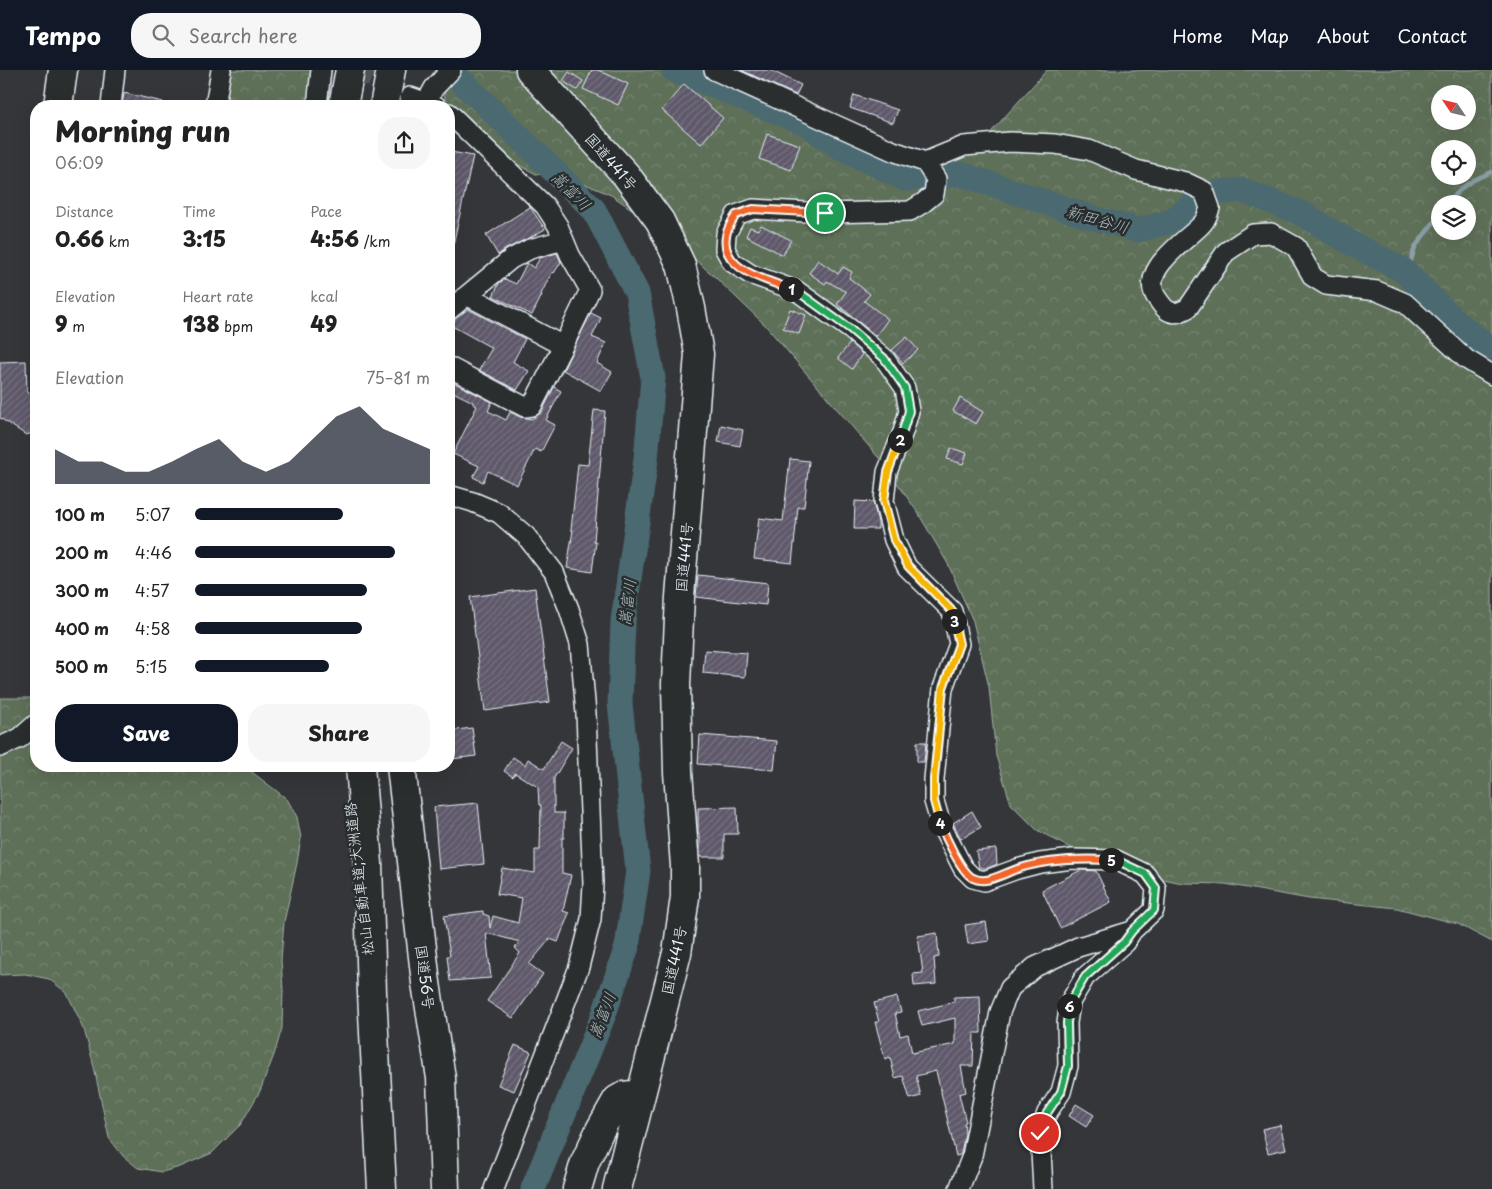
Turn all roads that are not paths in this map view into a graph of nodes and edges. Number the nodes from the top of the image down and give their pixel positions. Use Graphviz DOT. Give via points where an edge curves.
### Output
graph roads {
  1 [pos="63,70"];
  2 [pos="116,70"];
  3 [pos="321,70"];
  4 [pos="350,70"];
  5 [pos="367,70"];
  6 [pos="451,70"];
  7 [pos="530,70"];
  8 [pos="714,70"];
  9 [pos="215,71"];
  10 [pos="415,91"];
  11 [pos="59,100"];
  12 [pos="112,100"];
  13 [pos="215,100"];
  14 [pos="318,100"];
  15 [pos="344,100"];
  16 [pos="361,100"];
  17 [pos="396,100"];
  18 [pos="455,119"];
  19 [pos="925,162"];
  20 [pos="563,240"];
  21 [pos="469,294"];
  22 [pos="455,305"];
  23 [pos="563,346"];
  24 [pos="455,370"];
  25 [pos="1492,375"];
  26 [pos="455,498"];
  27 [pos="30,729"];
  28 [pos="0,747"];
  29 [pos="346,772"];
  30 [pos="360,772"];
  31 [pos="402,772"];
  32 [pos="1132,931"];
  33 [pos="372,993"];
  34 [pos="640,1094"];
  35 [pos="382,1189"];
  36 [pos="445,1189"];
  37 [pos="494,1189"];
  38 [pos="576,1189"];
  39 [pos="617,1189"];
  40 [pos="959,1189"];
  41 [pos="1043,1189"];
  1 -- 11 [label="highway"];
  2 -- 12 [label="street"];
  3 -- 14 [label="street"];
  4 -- 15 [label="highway"];
  5 -- 16 [label="highway"];
  6 -- 10 [label="street"];
  7 -- 34 [label="highway, 国道441号" via="626,175 660,221 681,265 699,354 676,684 685,897 677,953"];
  8 -- 19 [label="street" via="893,151"];
  9 -- 13 [label="street"];
  10 -- 17 [label="highway"];
  18 -- 20 [label="street" via="545,206"];
  19 -- 25 [label="street" via="964,146 1010,142 1055,144 1088,150 1136,170 1185,182 1204,191 1210,208 1203,224 1171,251 1158,267 1152,284 1155,296 1167,311 1178,313 1188,308 1226,252 1254,234 1271,233 1296,247 1312,277 1326,285 1377,291 1405,303 1466,359"];
  19 -- 32 [label="street" via="936,180 934,194 910,211 825,213 753,209 736,215 726,234 726,249 732,262 750,274 797,291 850,329 884,358 905,388 909,411 888,472 884,501 894,540 908,566 952,611 959,644 943,688 934,801 941,825 963,868 973,878 984,881 1040,863 1073,859 1116,860 1146,874 1156,888 1154,910"];
  20 -- 21 [label="street" via="530,249 511,259"];
  20 -- 23 [label="street" via="590,290"];
  21 -- 22 [label="street"];
  21 -- 23 [label="street"];
  23 -- 24 [label="street" via="532,406 525,408"];
  26 -- 37 [label="street" via="499,513 526,536 554,572 580,644 586,714 593,884 591,919 579,967"];
  27 -- 28 [label="street"];
  29 -- 33 [label="highway, 松山自動車道;大洲道路"];
  30 -- 33 [label="highway, 松山自動車道;大洲道路" via="368,864"];
  31 -- 36 [label="highway, 国道56号" via="426,983 441,1078"];
  32 -- 40 [label="street" via="1078,948 1035,967 1010,988 1000,1012 972,1156"];
  32 -- 41 [label="street" via="1085,977 1070,1002 1068,1066 1061,1092 1047,1113 1040,1133"];
  33 -- 35 [label="highway, 松山自動車道;大洲道路"];
  34 -- 38 [label="highway" via="617,1100 600,1130"];
  34 -- 39 [label="highway, 国道441号"];
}
